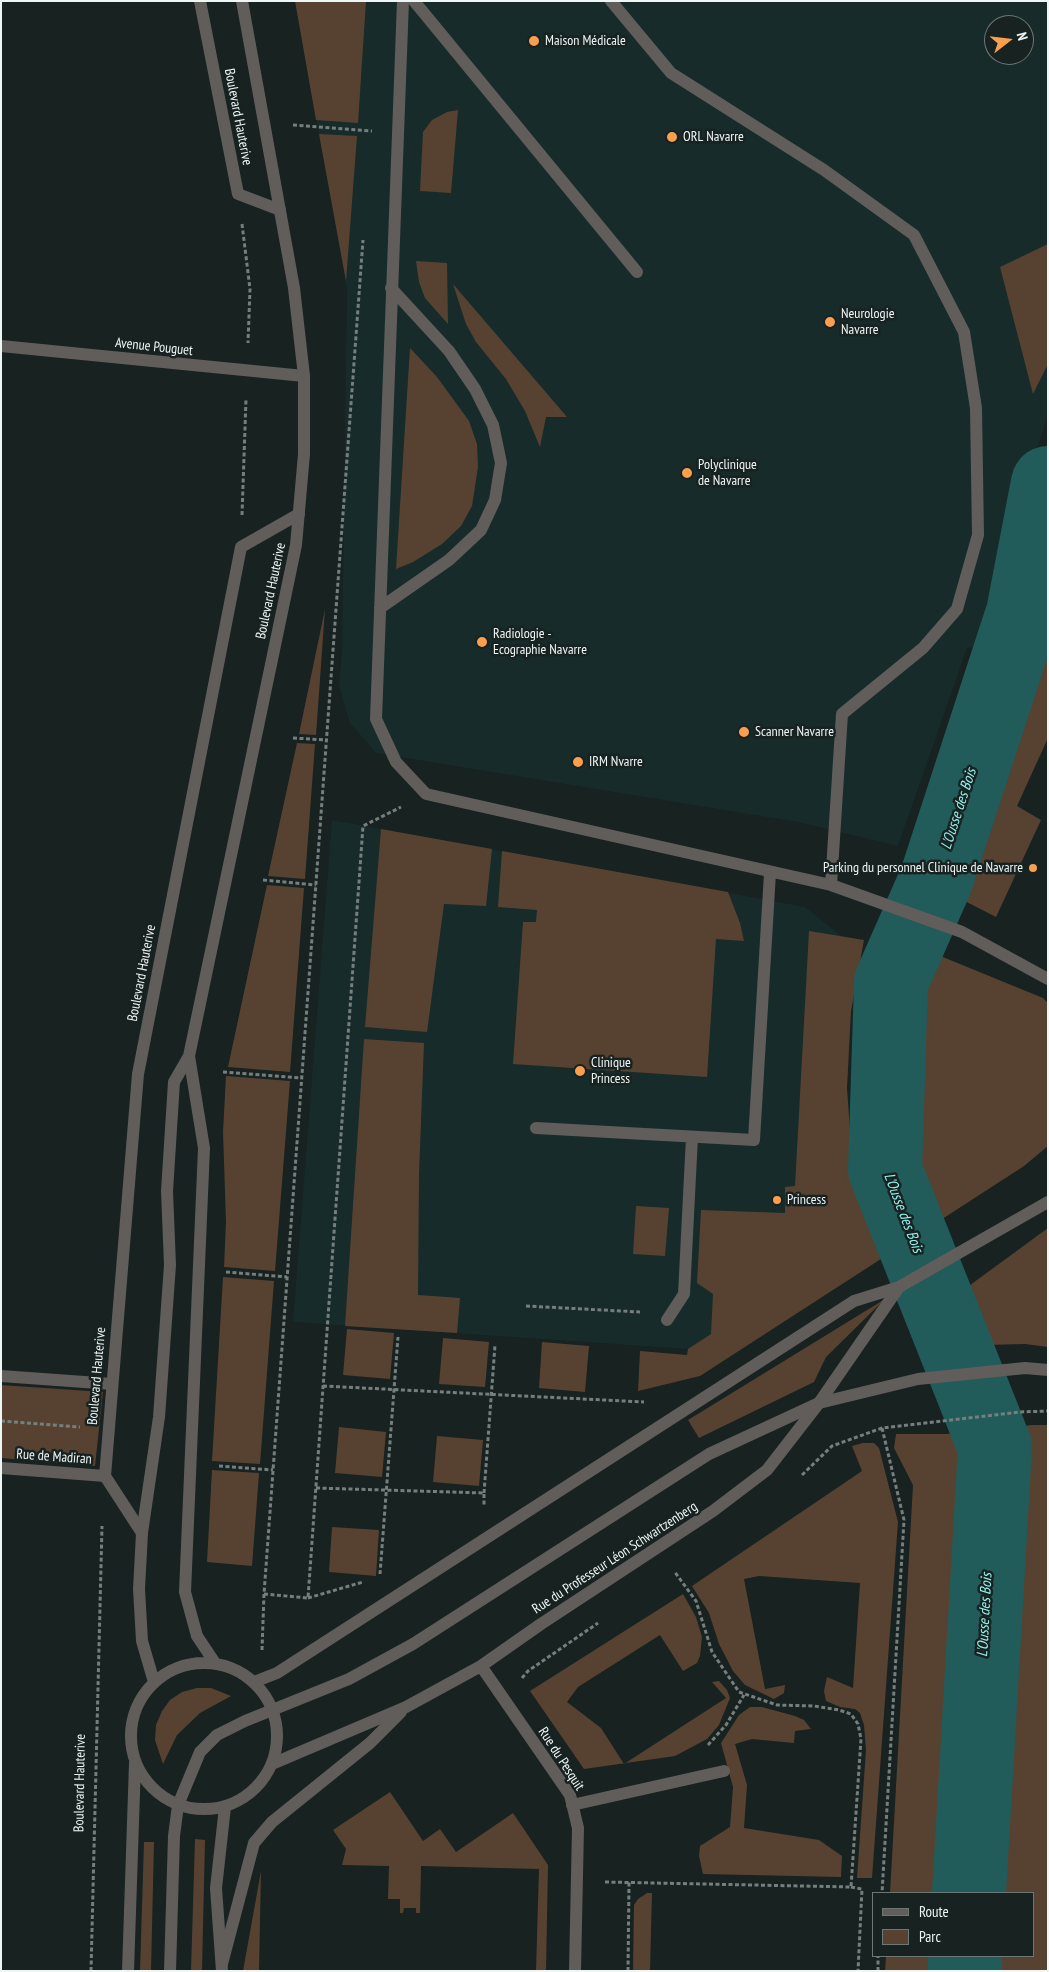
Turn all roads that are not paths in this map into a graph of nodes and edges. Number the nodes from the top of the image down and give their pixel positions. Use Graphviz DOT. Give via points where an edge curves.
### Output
graph roads {
  1 [pos="200,1"];
  2 [pos="242,1"];
  3 [pos="403,1"];
  4 [pos="414,1"];
  5 [pos="611,1"];
  6 [pos="280,210"];
  7 [pos="636,272"];
  8 [pos="391,288"];
  9 [pos="1,346"];
  10 [pos="304,376"];
  11 [pos="299,514"];
  12 [pos="380,608"];
  13 [pos="770,873"];
  14 [pos="831,885"];
  15 [pos="1048,979"];
  16 [pos="189,1056"];
  17 [pos="536,1128"];
  18 [pos="692,1137"];
  19 [pos="1048,1202"];
  20 [pos="899,1287"];
  21 [pos="669,1317"];
  22 [pos="1048,1370"];
  23 [pos="1,1376"];
  24 [pos="112,1384"];
  25 [pos="819,1403"];
  26 [pos="1,1468"];
  27 [pos="105,1476"];
  28 [pos="142,1533"];
  29 [pos="215,1663"];
  30 [pos="481,1666"];
  31 [pos="154,1682"];
  32 [pos="254,1682"];
  33 [pos="406,1707"];
  34 [pos="272,1709"];
  35 [pos="134,1763"];
  36 [pos="272,1764"];
  37 [pos="724,1771"];
  38 [pos="178,1805"];
  39 [pos="572,1805"];
  40 [pos="225,1807"];
  41 [pos="222,1968"];
  42 [pos="128,1971"];
  43 [pos="170,1971"];
  44 [pos="575,1971"];
  1 -- 6 [label="street, Boulevard Hauterive" via="238,194"];
  2 -- 6 [label="street, Boulevard Hauterive"];
  3 -- 8 [label="street"];
  4 -- 7 [label="street"];
  5 -- 14 [label="street" via="671,73 824,170 914,236 964,332 976,408 978,535 957,609 923,648 842,714"];
  6 -- 10 [label="street, Boulevard Hauterive" via="294,288"];
  8 -- 12 [label="street"];
  8 -- 12 [label="street" via="449,351 475,389 492,425 501,463 495,500 481,530 449,560"];
  9 -- 10 [label="street, Avenue Pouguet"];
  10 -- 11 [label="street, Boulevard Hauterive" via="304,454"];
  11 -- 16 [label="street, Boulevard Hauterive" via="296,545"];
  11 -- 24 [label="street, Boulevard Hauterive" via="241,547 138,1074"];
  12 -- 13 [label="street" via="376,719 396,762 426,794"];
  13 -- 14 [label="street"];
  13 -- 18 [label="street" via="754,1140"];
  14 -- 15 [label="street" via="962,932"];
  16 -- 28 [label="street, Boulevard Hauterive" via="174,1082 167,1191 170,1266 161,1398"];
  16 -- 29 [label="street, Boulevard Hauterive" via="204,1148 185,1592 197,1636"];
  17 -- 18 [label="street"];
  18 -- 21 [label="street" via="684,1294"];
  19 -- 20 [label="street, Rue du Professeur Léon Schwartzenberg"];
  20 -- 25 [label="street, Rue du Professeur Léon Schwartzenberg"];
  20 -- 32 [label="street, Rue du Professeur Léon Schwartzenberg" via="854,1301 277,1673"];
  22 -- 25 [label="street" via="1025,1368 918,1379"];
  23 -- 24 [label="street"];
  24 -- 27 [label="street, Boulevard Hauterive"];
  25 -- 30 [label="street, Rue du Professeur Léon Schwartzenberg" via="767,1470 713,1511"];
  25 -- 34 [label="street" via="709,1454 405,1648 349,1679"];
  26 -- 27 [label="street, Rue de Madiran"];
  27 -- 28 [label="street"];
  28 -- 31 [label="street, Boulevard Hauterive" via="139,1589 142,1641"];
  29 -- 31 [label="street" via="186,1665"];
  29 -- 32 [label="street" via="236,1670"];
  30 -- 33 [label="street, Rue du Professeur Léon Schwartzenberg"];
  30 -- 39 [label="street, Rue du Pesquit" via="561,1781"];
  31 -- 35 [label="street" via="140,1699 132,1719 130,1742"];
  32 -- 34 [label="street"];
  33 -- 36 [label="street, Rue du Professeur Léon Schwartzenberg"];
  33 -- 41 [label="street" via="370,1743 272,1822 254,1843"];
  34 -- 36 [label="street" via="277,1742"];
  34 -- 38 [label="street" via="217,1736 200,1752"];
  35 -- 38 [label="street" via="146,1782 162,1797"];
  35 -- 42 [label="street"];
  36 -- 40 [label="street" via="261,1783 245,1798"];
  37 -- 39 [label="street"];
  38 -- 40 [label="street" via="203,1810"];
  38 -- 43 [label="street" via="174,1836"];
  39 -- 44 [label="street, Rue du Pesquit" via="578,1828"];
  40 -- 41 [label="street" via="216,1888"];
}
